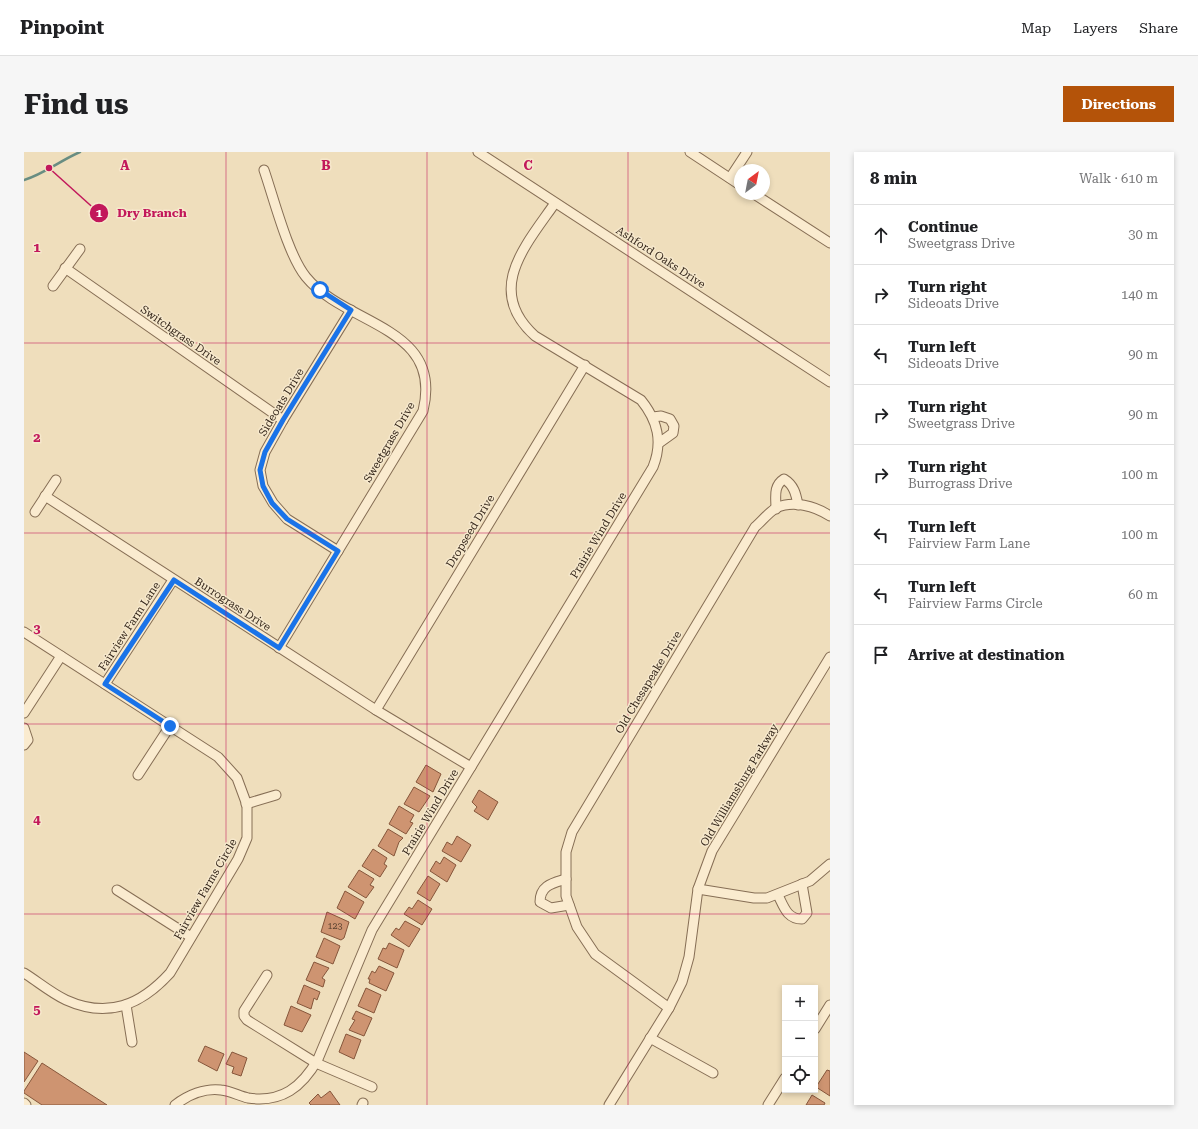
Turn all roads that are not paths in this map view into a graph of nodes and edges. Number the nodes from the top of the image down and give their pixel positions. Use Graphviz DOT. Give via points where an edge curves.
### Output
graph roads {
  1 [pos="478,152"];
  2 [pos="690,152"];
  3 [pos="747,152"];
  4 [pos="264,170"];
  5 [pos="730,178"];
  6 [pos="734,181"];
  7 [pos="764,200"];
  8 [pos="555,202"];
  9 [pos="829,239"];
  10 [pos="80,249"];
  11 [pos="66,268"];
  12 [pos="53,286"];
  13 [pos="351,310"];
  14 [pos="585,365"];
  15 [pos="830,382"];
  16 [pos="653,417"];
  17 [pos="283,420"];
  18 [pos="659,443"];
  19 [pos="56,480"];
  20 [pos="45,496"];
  21 [pos="798,505"];
  22 [pos="776,509"];
  23 [pos="34,512"];
  24 [pos="830,516"];
  25 [pos="338,551"];
  26 [pos="174,580"];
  27 [pos="24,632"];
  28 [pos="279,648"];
  29 [pos="61,656"];
  30 [pos="830,656"];
  31 [pos="105,684"];
  32 [pos="376,710"];
  33 [pos="24,713"];
  34 [pos="170,726"];
  35 [pos="24,728"];
  36 [pos="24,745"];
  37 [pos="471,767"];
  38 [pos="138,775"];
  39 [pos="276,795"];
  40 [pos="246,804"];
  41 [pos="830,864"];
  42 [pos="566,879"];
  43 [pos="802,884"];
  44 [pos="698,889"];
  45 [pos="117,890"];
  46 [pos="778,895"];
  47 [pos="569,905"];
  48 [pos="192,937"];
  49 [pos="24,973"];
  50 [pos="268,975"];
  51 [pos="126,1005"];
  52 [pos="830,1005"];
  53 [pos="669,1008"];
  54 [pos="818,1025"];
  55 [pos="650,1038"];
  56 [pos="132,1042"];
  57 [pos="316,1063"];
  58 [pos="713,1074"];
  59 [pos="782,1083"];
  60 [pos="372,1086"];
  61 [pos="176,1105"];
  62 [pos="609,1105"];
  63 [pos="768,1105"];
  1 -- 8 [label="street, Ashford Oaks Drive"];
  2 -- 5 [label="street"];
  3 -- 5 [label="street"];
  4 -- 13 [label="street, Sweetgrass Drive" via="295,261 306,277 320,290"];
  5 -- 6 [label="street"];
  7 -- 9 [label="street"];
  8 -- 14 [label="street, Prairie Wind Drive" via="520,254 511,282 512,298 517,315 524,326 535,336"];
  8 -- 15 [label="street, Ashford Oaks Drive"];
  10 -- 11 [label="street"];
  11 -- 12 [label="street"];
  11 -- 17 [label="street, Switchgrass Drive"];
  13 -- 17 [label="street, Sideoats Drive"];
  13 -- 25 [label="street, Sweetgrass Drive" via="403,340 414,352 425,373 427,397 423,411"];
  14 -- 16 [label="street, Prairie Wind Drive" via="642,400"];
  14 -- 32 [label="street, Dropseed Drive"];
  16 -- 18 [label="street, Prairie Wind Drive"];
  16 -- 18 [label="street" via="662,416 670,419 674,426 673,433"];
  17 -- 25 [label="street, Sideoats Drive" via="265,452 260,470 263,486 272,503 287,519"];
  18 -- 37 [label="street, Prairie Wind Drive" via="653,467"];
  19 -- 20 [label="street"];
  20 -- 23 [label="street"];
  20 -- 26 [label="street, Burrograss Drive"];
  21 -- 22 [label="street, Old Chesapeake Drive" via="790,504"];
  21 -- 22 [label="street" via="794,489 790,482 784,479 779,482 775,492"];
  21 -- 24 [label="street, Old Chesapeake Drive" via="822,511"];
  22 -- 42 [label="street, Old Chesapeake Drive" via="755,527 582,813 572,832 566,852"];
  25 -- 28 [label="street, Sweetgrass Drive"];
  26 -- 28 [label="street, Burrograss Drive"];
  26 -- 31 [label="street, Fairview Farm Lane"];
  27 -- 29 [label="street, Fairview Farms Circle"];
  28 -- 32 [label="street, Burrograss Drive"];
  29 -- 31 [label="street, Fairview Farms Circle"];
  29 -- 33 [label="street"];
  30 -- 44 [label="street, Old Williamsburg Parkway" via="712,851"];
  31 -- 34 [label="street, Fairview Farms Circle"];
  32 -- 37 [label="street, Burrograss Drive"];
  34 -- 38 [label="street"];
  34 -- 40 [label="street, Fairview Farms Circle" via="218,757 237,778"];
  35 -- 36 [label="street" via="28,735"];
  37 -- 57 [label="street, Prairie Wind Drive" via="372,930"];
  39 -- 40 [label="street"];
  40 -- 48 [label="street, Fairview Farms Circle" via="247,838 238,859"];
  41 -- 43 [label="street" via="810,881"];
  42 -- 47 [label="street, Old Chesapeake Drive"];
  42 -- 47 [label="street" via="546,886 540,902 551,908"];
  43 -- 46 [label="street"];
  43 -- 46 [label="street" via="807,913 802,919 794,919 788,915"];
  44 -- 46 [label="street" via="754,898"];
  44 -- 53 [label="street, Old Williamsburg Parkway" via="689,957 682,982"];
  45 -- 48 [label="street"];
  47 -- 53 [label="street, Old Chesapeake Drive" via="577,927 595,954"];
  48 -- 51 [label="street, Fairview Farms Circle" via="170,973 158,986 143,998"];
  49 -- 51 [label="street, Fairview Farms Circle" via="66,1000 91,1007 112,1008"];
  50 -- 57 [label="street" via="244,1011 244,1016"];
  51 -- 56 [label="street"];
  52 -- 54 [label="street"];
  53 -- 55 [label="street, Old Williamsburg Parkway"];
  55 -- 58 [label="street"];
  55 -- 62 [label="street, Old Williamsburg Parkway"];
  57 -- 60 [label="street"];
  57 -- 61 [label="street, Prairie Wind Drive" via="301,1083 285,1094 268,1100 247,1098 222,1090 204,1091 184,1098"];
  59 -- 63 [label="street"];
}
